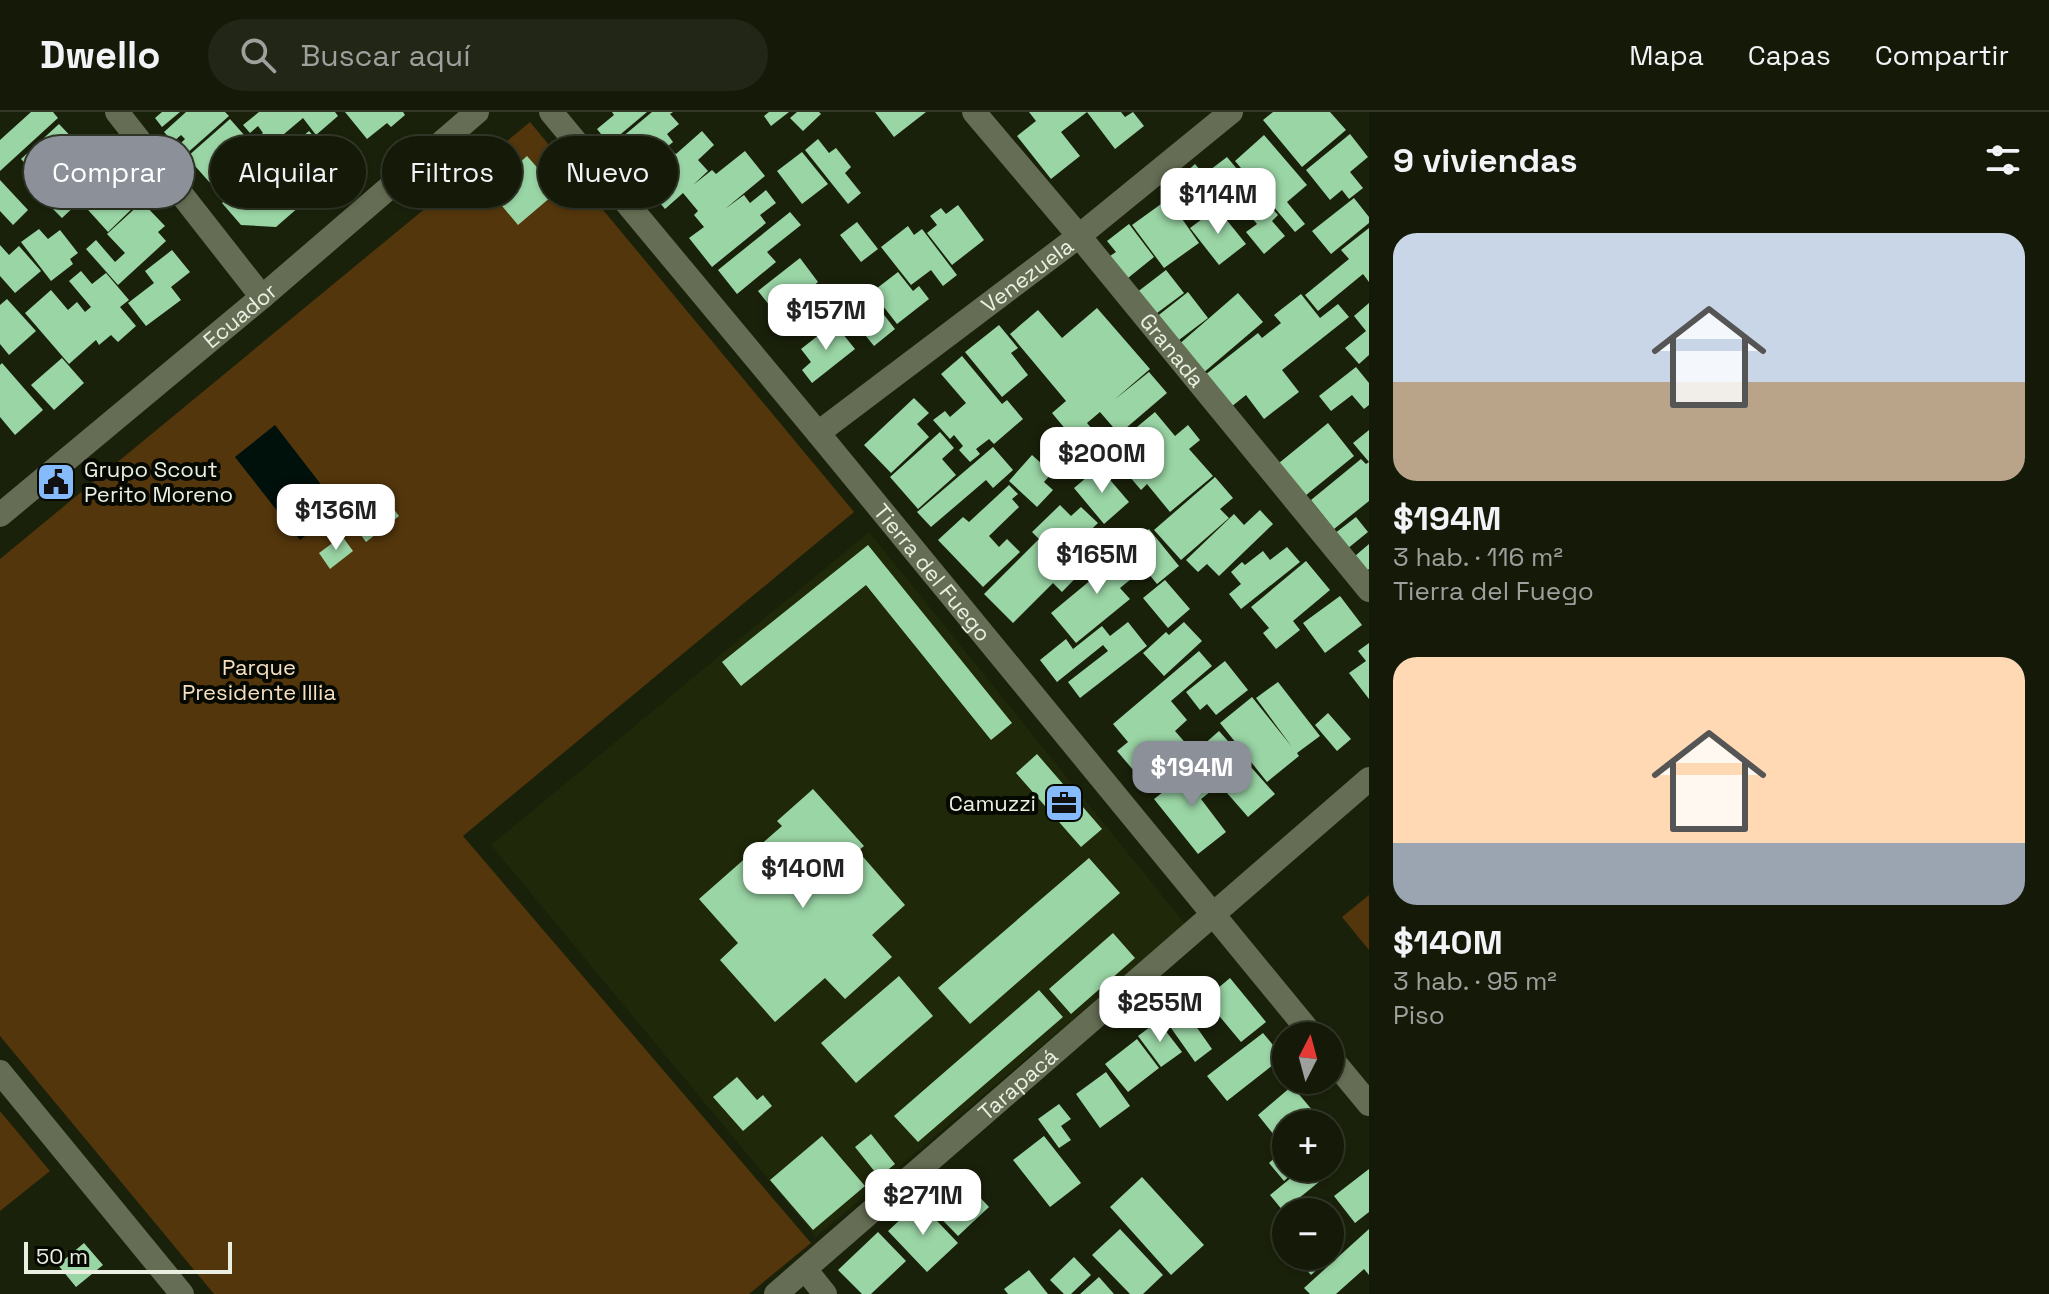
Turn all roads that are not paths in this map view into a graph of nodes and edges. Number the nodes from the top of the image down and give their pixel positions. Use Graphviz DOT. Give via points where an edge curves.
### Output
graph roads {
  1 [pos="117,112"];
  2 [pos="477,112"];
  3 [pos="551,112"];
  4 [pos="974,112"];
  5 [pos="1231,112"];
  6 [pos="1079,236"];
  7 [pos="262,297"];
  8 [pos="818,433"];
  9 [pos="0,515"];
  10 [pos="1369,590"];
  11 [pos="1369,779"];
  12 [pos="1212,916"];
  13 [pos="1301,1022"];
  14 [pos="0,1072"];
  15 [pos="1344,1074"];
  16 [pos="1369,1104"];
  17 [pos="805,1269"];
  18 [pos="182,1294"];
  19 [pos="776,1294"];
  20 [pos="825,1294"];
  1 -- 7 [label="street"];
  2 -- 7 [label="street, Ecuador"];
  3 -- 8 [label="street, Tierra del Fuego"];
  4 -- 6 [label="street, Granada"];
  5 -- 6 [label="street, Venezuela"];
  6 -- 8 [label="street, Venezuela"];
  6 -- 10 [label="street, Granada"];
  7 -- 9 [label="street, Ecuador"];
  8 -- 12 [label="street, Tierra del Fuego"];
  11 -- 12 [label="street, Tarapacá"];
  12 -- 13 [label="street, Tierra del Fuego"];
  12 -- 17 [label="street, Tarapacá"];
  14 -- 18 [label="street"];
  15 -- 16 [label="street"];
  17 -- 19 [label="street, Tarapacá"];
  17 -- 20 [label="street"];
}
